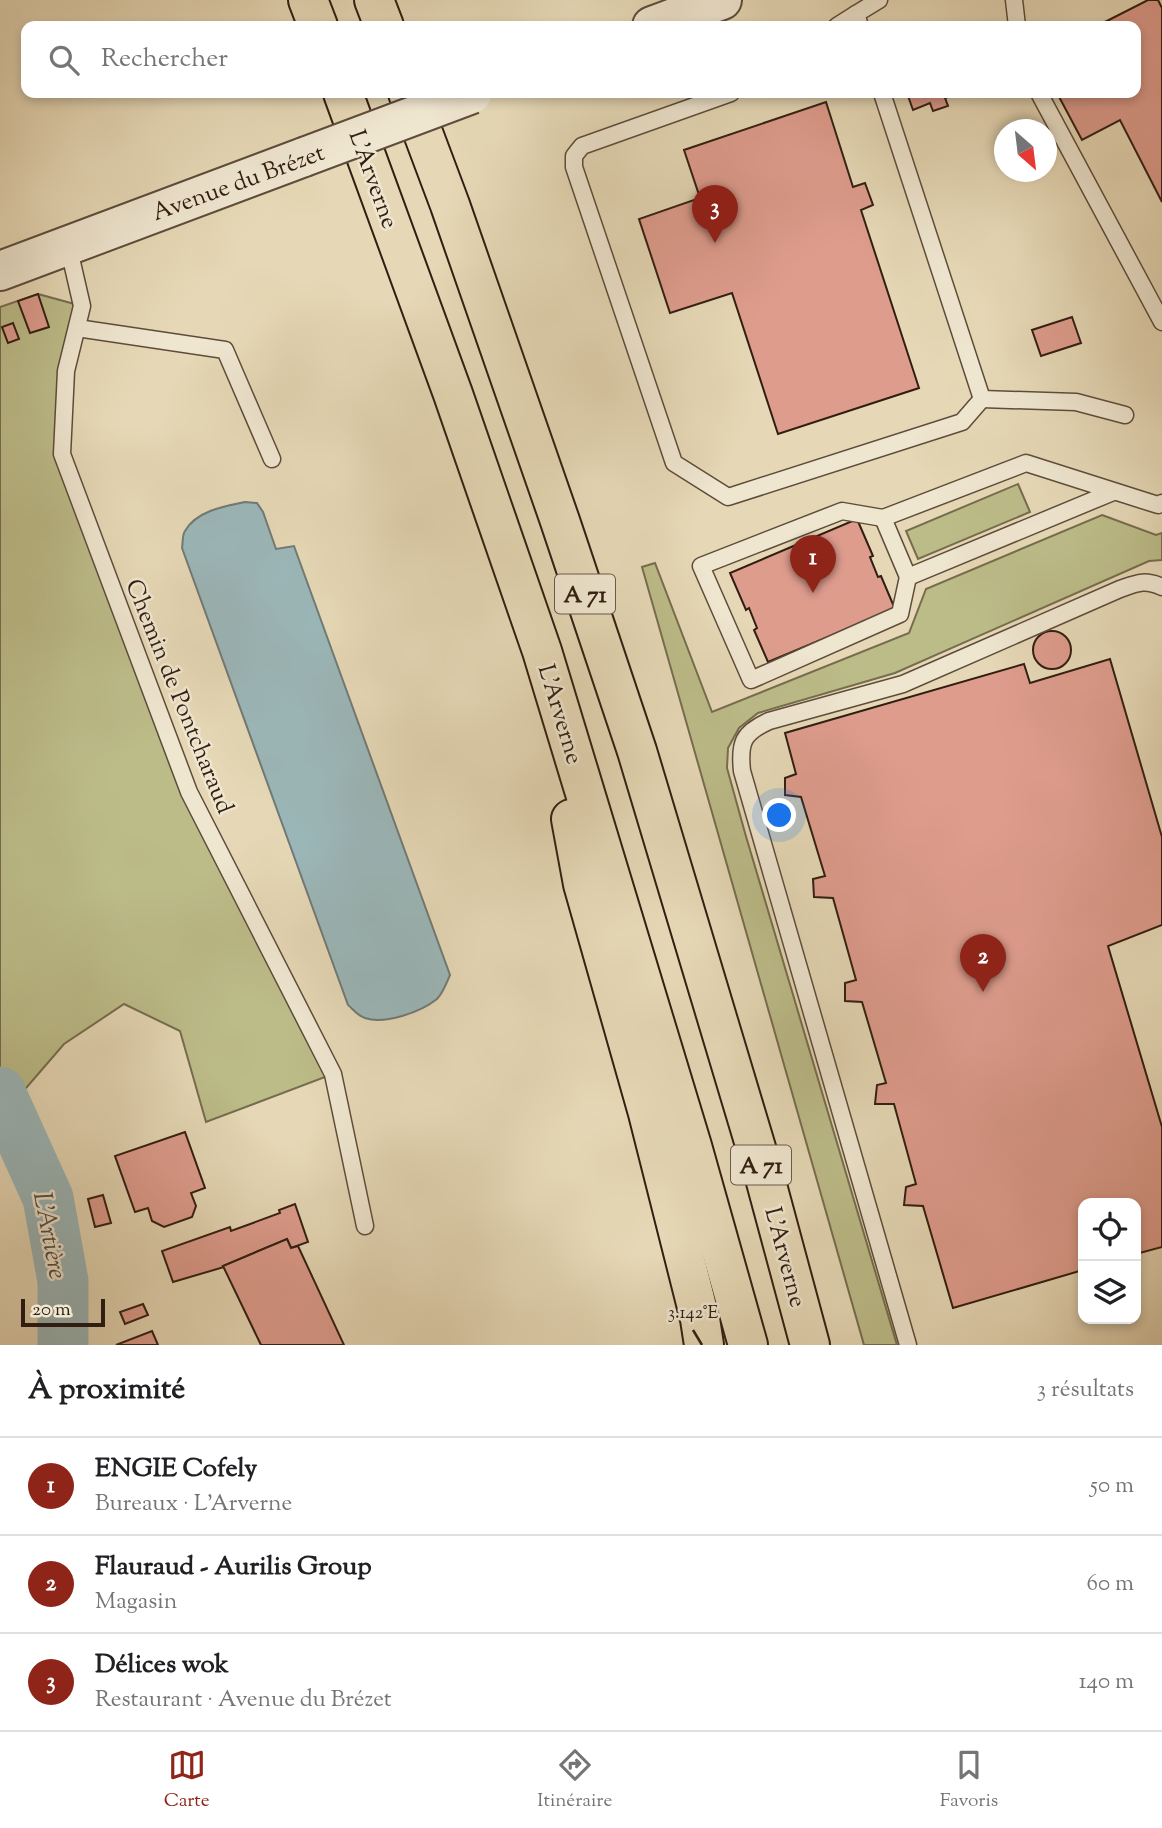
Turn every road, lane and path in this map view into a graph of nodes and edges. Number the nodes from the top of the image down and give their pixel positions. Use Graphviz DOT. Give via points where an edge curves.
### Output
graph roads {
  1 [pos="308,0"];
  2 [pos="374,0"];
  3 [pos="722,0"];
  4 [pos="879,0"];
  5 [pos="1014,0"];
  6 [pos="858,20"];
  7 [pos="316,21"];
  8 [pos="382,21"];
  9 [pos="665,21"];
  10 [pos="1016,21"];
  11 [pos="344,98"];
  12 [pos="410,98"];
  13 [pos="461,98"];
  14 [pos="717,98"];
  15 [pos="884,98"];
  16 [pos="1042,98"];
  17 [pos="68,245"];
  18 [pos="0,271"];
  19 [pos="1162,322"];
  20 [pos="77,328"];
  21 [pos="982,398"];
  22 [pos="1125,415"];
  23 [pos="272,459"];
  24 [pos="1114,492"];
  25 [pos="1162,503"];
  26 [pos="883,518"];
  27 [pos="908,577"];
  28 [pos="1162,587"];
  29 [pos="542,651"];
  30 [pos="365,1226"];
  31 [pos="704,1345"];
  32 [pos="748,1345"];
  33 [pos="810,1345"];
  34 [pos="908,1345"];
  1 -- 7 [label="highway"];
  2 -- 8 [label="highway"];
  3 -- 9 [label="street"];
  4 -- 6 [label="lane"];
  5 -- 10 [label="lane"];
  11 -- 29 [label="highway, L'Arverne / A 71"];
  12 -- 33 [label="highway, L'Arverne / A 71" via="637,751"];
  13 -- 17 [label="street, Avenue du Brézet, bridge"];
  14 -- 21 [label="lane" via="582,146 575,156 674,463 728,496 962,422"];
  15 -- 21 [label="lane"];
  16 -- 19 [label="lane"];
  17 -- 18 [label="street, Avenue du Brézet"];
  17 -- 20 [label="lane, Chemin de Pontcharaud" via="82,306"];
  20 -- 23 [label="lane" via="225,350"];
  20 -- 30 [label="lane, Chemin de Pontcharaud" via="66,372 62,454 189,792 333,1074"];
  21 -- 22 [label="lane" via="1076,402"];
  24 -- 25 [label="lane"];
  24 -- 26 [label="lane" via="1026,463"];
  24 -- 27 [label="lane"];
  26 -- 27 [label="lane"];
  26 -- 27 [label="lane" via="842,510 701,566 751,680 900,614"];
  28 -- 34 [label="lane" via="1139,582 903,684 769,721 743,739 742,771"];
  29 -- 31 [label="highway" via="583,884 648,1114"];
  29 -- 32 [label="highway, L'Arverne / A 71"];
}
